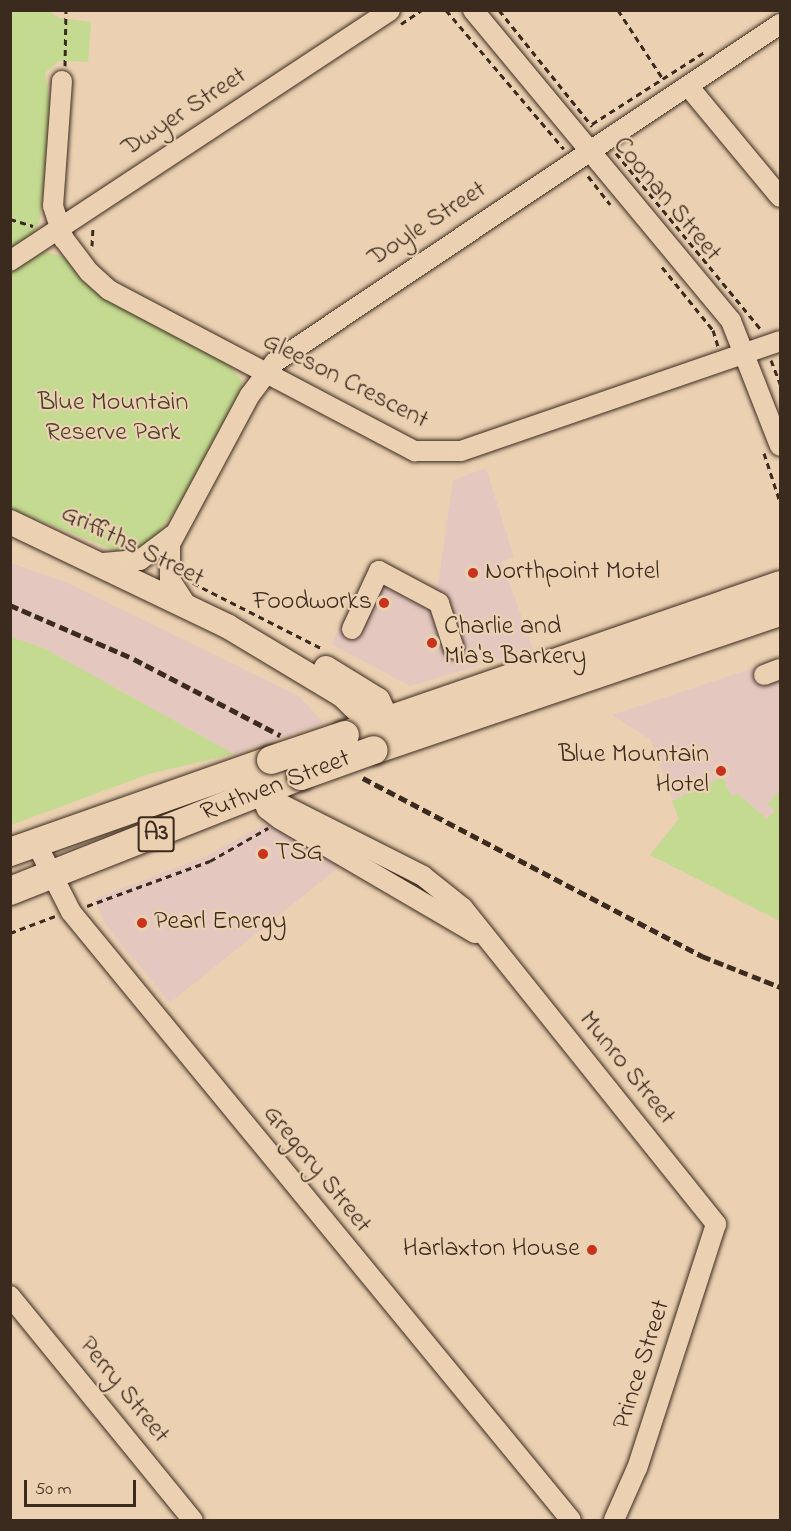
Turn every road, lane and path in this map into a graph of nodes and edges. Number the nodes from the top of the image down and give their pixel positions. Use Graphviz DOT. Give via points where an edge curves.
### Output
graph roads {
  1 [pos="66,10"];
  2 [pos="390,10"];
  3 [pos="446,10"];
  4 [pos="473,10"];
  5 [pos="618,10"];
  6 [pos="780,24"];
  7 [pos="711,48"];
  8 [pos="663,79"];
  9 [pos="62,81"];
  10 [pos="688,86"];
  11 [pos="592,124"];
  12 [pos="582,156"];
  13 [pos="780,197"];
  14 [pos="618,213"];
  15 [pos="59,228"];
  16 [pos="89,232"];
  17 [pos="98,254"];
  18 [pos="655,258"];
  19 [pos="10,261"];
  20 [pos="780,341"];
  21 [pos="706,348"];
  22 [pos="722,352"];
  23 [pos="747,352"];
  24 [pos="266,372"];
  25 [pos="772,447"];
  26 [pos="780,502"];
  27 [pos="10,522"];
  28 [pos="174,535"];
  29 [pos="103,563"];
  30 [pos="187,580"];
  31 [pos="780,585"];
  32 [pos="780,596"];
  33 [pos="187,606"];
  34 [pos="704,611"];
  35 [pos="780,612"];
  36 [pos="352,630"];
  37 [pos="454,649"];
  38 [pos="332,654"];
  39 [pos="383,737"];
  40 [pos="260,773"];
  41 [pos="280,819"];
  42 [pos="23,847"];
  43 [pos="50,877"];
  44 [pos="10,891"];
  45 [pos="71,912"];
  46 [pos="10,933"];
  47 [pos="494,948"];
  48 [pos="716,1224"];
  49 [pos="10,1296"];
  50 [pos="193,1521"];
  51 [pos="570,1521"];
  52 [pos="614,1521"];
  1 -- 9 [label="path"];
  2 -- 15 [label="street, Dwyer Street"];
  3 -- 12 [label="path"];
  4 -- 12 [label="street, Coonan Street"];
  5 -- 8 [label="path"];
  6 -- 10 [label="street, Doyle Street"];
  7 -- 8 [label="path"];
  8 -- 11 [label="path"];
  9 -- 15 [label="street, Gleeson Crescent" via="52,195"];
  10 -- 12 [label="street, Doyle Street"];
  10 -- 13 [label="street"];
  12 -- 14 [label="path"];
  12 -- 23 [label="street, Coonan Street" via="726,314"];
  12 -- 24 [label="street, Doyle Street" via="297,343"];
  15 -- 19 [label="street, Dwyer Street"];
  15 -- 24 [label="street, Gleeson Crescent" via="80,262 109,290"];
  16 -- 17 [label="path"];
  18 -- 22 [label="path" via="713,330"];
  20 -- 23 [label="street, Gleeson Crescent"];
  21 -- 22 [label="path"];
  22 -- 23 [label="street, Gleeson Crescent"];
  22 -- 24 [label="street, Gleeson Crescent" via="444,455 415,450"];
  23 -- 25 [label="street, Coonan Street"];
  24 -- 28 [label="street, Doyle Street"];
  25 -- 26 [label="path"];
  27 -- 29 [label="main road, Griffiths Street"];
  28 -- 29 [label="street, Doyle Street" via="140,560"];
  28 -- 33 [label="street, Doyle Street" via="168,570"];
  29 -- 33 [label="main road, Griffiths Street"];
  30 -- 38 [label="path"];
  31 -- 34 [label="highway, A3"];
  32 -- 34 [label="street" via="741,609"];
  33 -- 39 [label="main road, Griffiths Street" via="342,695"];
  34 -- 39 [label="highway, A3"];
  35 -- 39 [label="highway, A3"];
  36 -- 37 [label="street" via="379,572 439,603"];
  39 -- 40 [label="highway, Ruthven Street / A3, bridge" via="345,735"];
  39 -- 40 [label="highway, Ruthven Street / A3, bridge" via="301,776"];
  40 -- 41 [label="street, Munro Street"];
  40 -- 42 [label="highway, Ruthven Street / A3"];
  40 -- 43 [label="highway, Ruthven Street / A3"];
  40 -- 47 [label="street, Munro Street" via="437,886 474,920"];
  41 -- 45 [label="path" via="210,861"];
  41 -- 47 [label="street, Munro Street" via="455,919"];
  42 -- 43 [label="street, Gregory Street"];
  43 -- 44 [label="highway, Ruthven Street / A3"];
  43 -- 45 [label="street, Gregory Street"];
  45 -- 46 [label="path"];
  45 -- 51 [label="street, Gregory Street"];
  47 -- 48 [label="street, Munro Street"];
  48 -- 52 [label="street, Prince Street" via="637,1468"];
  49 -- 50 [label="street, Perry Street"];
}
